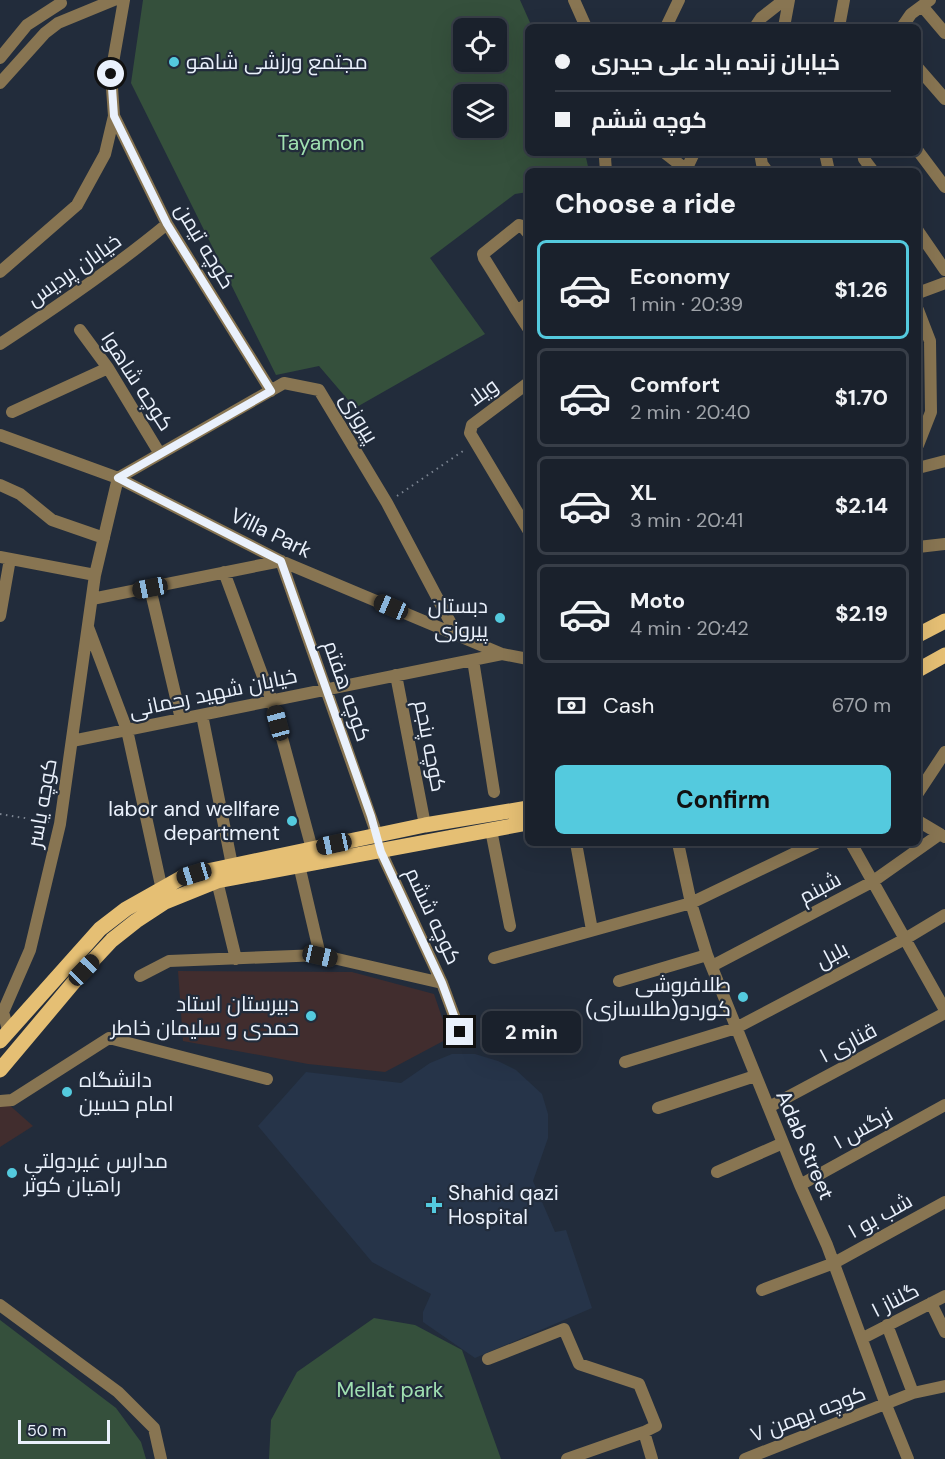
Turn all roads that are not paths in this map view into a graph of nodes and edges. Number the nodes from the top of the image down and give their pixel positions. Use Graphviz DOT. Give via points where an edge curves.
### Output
graph roads {
  1 [pos="114,0"];
  2 [pos="124,0"];
  3 [pos="574,0"];
  4 [pos="679,0"];
  5 [pos="784,0"];
  6 [pos="789,0"];
  7 [pos="844,0"];
  8 [pos="61,3"];
  9 [pos="926,3"];
  10 [pos="585,24"];
  11 [pos="667,24"];
  12 [pos="757,24"];
  13 [pos="785,24"];
  14 [pos="840,24"];
  15 [pos="904,24"];
  16 [pos="945,33"];
  17 [pos="0,58"];
  18 [pos="921,71"];
  19 [pos="0,83"];
  20 [pos="945,99"];
  21 [pos="114,116"];
  22 [pos="921,155"];
  23 [pos="669,156"];
  24 [pos="683,168"];
  25 [pos="945,187"];
  26 [pos="167,224"];
  27 [pos="525,230"];
  28 [pos="921,235"];
  29 [pos="945,270"];
  30 [pos="0,272"];
  31 [pos="945,283"];
  32 [pos="921,292"];
  33 [pos="525,305"];
  34 [pos="518,311"];
  35 [pos="921,318"];
  36 [pos="525,323"];
  37 [pos="80,330"];
  38 [pos="0,344"];
  39 [pos="108,368"];
  40 [pos="525,386"];
  41 [pos="271,391"];
  42 [pos="12,412"];
  43 [pos="0,435"];
  44 [pos="921,437"];
  45 [pos="160,454"];
  46 [pos="945,461"];
  47 [pos="921,467"];
  48 [pos="118,478"];
  49 [pos="0,485"];
  50 [pos="525,525"];
  51 [pos="104,538"];
  52 [pos="945,544"];
  53 [pos="921,547"];
  54 [pos="5,558"];
  55 [pos="281,561"];
  56 [pos="224,572"];
  57 [pos="95,575"];
  58 [pos="150,588"];
  59 [pos="92,599"];
  60 [pos="0,616"];
  61 [pos="945,621"];
  62 [pos="88,626"];
  63 [pos="921,633"];
  64 [pos="457,635"];
  65 [pos="502,654"];
  66 [pos="945,655"];
  67 [pos="525,658"];
  68 [pos="474,660"];
  69 [pos="921,668"];
  70 [pos="396,675"];
  71 [pos="326,690"];
  72 [pos="272,701"];
  73 [pos="202,715"];
  74 [pos="181,719"];
  75 [pos="127,730"];
  76 [pos="72,741"];
  77 [pos="945,752"];
  78 [pos="921,788"];
  79 [pos="494,792"];
  80 [pos="525,808"];
  81 [pos="921,823"];
  82 [pos="525,824"];
  83 [pos="425,825"];
  84 [pos="491,830"];
  85 [pos="377,835"];
  86 [pos="943,835"];
  87 [pos="577,846"];
  88 [pos="679,846"];
  89 [pos="810,846"];
  90 [pos="852,846"];
  91 [pos="312,849"];
  92 [pos="381,852"];
  93 [pos="299,865"];
  94 [pos="232,866"];
  95 [pos="217,881"];
  96 [pos="872,882"];
  97 [pos="162,890"];
  98 [pos="691,903"];
  99 [pos="945,915"];
  100 [pos="510,926"];
  101 [pos="592,930"];
  102 [pos="905,939"];
  103 [pos="320,956"];
  104 [pos="494,958"];
  105 [pos="237,959"];
  106 [pos="709,961"];
  107 [pos="140,976"];
  108 [pos="619,981"];
  109 [pos="442,983"];
  110 [pos="945,1012"];
  111 [pos="736,1028"];
  112 [pos="460,1032"];
  113 [pos="4,1035"];
  114 [pos="625,1062"];
  115 [pos="0,1070"];
  116 [pos="755,1076"];
  117 [pos="267,1079"];
  118 [pos="0,1101"];
  119 [pos="945,1105"];
  120 [pos="769,1107"];
  121 [pos="658,1108"];
  122 [pos="783,1143"];
  123 [pos="717,1172"];
  124 [pos="800,1185"];
  125 [pos="945,1202"];
  126 [pos="834,1263"];
  127 [pos="762,1290"];
  128 [pos="945,1296"];
  129 [pos="931,1303"];
  130 [pos="0,1305"];
  131 [pos="887,1325"];
  132 [pos="945,1332"];
  133 [pos="863,1338"];
  134 [pos="488,1359"];
  135 [pos="945,1386"];
  136 [pos="913,1393"];
  137 [pos="886,1405"];
  138 [pos="644,1432"];
  139 [pos="764,1455"];
  140 [pos="161,1459"];
  141 [pos="567,1459"];
  142 [pos="652,1459"];
  143 [pos="745,1459"];
  144 [pos="908,1459"];
  1 -- 19 [label="street" via="58,23"];
  2 -- 21 [label="street" via="111,74"];
  3 -- 10 [label="street"];
  4 -- 11 [label="street"];
  5 -- 12 [label="street"];
  6 -- 13 [label="street"];
  7 -- 14 [label="street"];
  8 -- 17 [label="street" via="27,25"];
  9 -- 15 [label="street"];
  9 -- 16 [label="street"];
  18 -- 20 [label="street"];
  21 -- 26 [label="street, کوچه تیمن"];
  21 -- 30 [label="street" via="105,154 77,205"];
  22 -- 25 [label="street"];
  23 -- 24 [label="street"];
  26 -- 38 [label="street, خیابان پردیس" via="132,254"];
  26 -- 41 [label="street, کوچه تیمن"];
  27 -- 34 [label="street" via="519,225 483,254"];
  28 -- 29 [label="street"];
  31 -- 32 [label="street"];
  33 -- 34 [label="street"];
  34 -- 36 [label="street"];
  35 -- 44 [label="street" via="930,341 931,412"];
  37 -- 39 [label="street, کوچه شاهو۱"];
  39 -- 42 [label="street"];
  39 -- 45 [label="street, کوچه شاهو۱"];
  40 -- 50 [label="street, ویلا" via="472,425 470,434"];
  41 -- 45 [label="street, پیروزی"];
  41 -- 64 [label="street, پیروزی" via="285,383 319,390 387,503"];
  43 -- 48 [label="street, Villa Park"];
  45 -- 48 [label="street, پیروزی"];
  46 -- 47 [label="street"];
  48 -- 51 [label="street, کوچه یاسر"];
  48 -- 55 [label="street, Villa Park"];
  49 -- 51 [label="street" via="20,494 52,520"];
  51 -- 57 [label="street, کوچه یاسر"];
  52 -- 53 [label="street"];
  54 -- 57 [label="street"];
  54 -- 60 [label="street"];
  55 -- 56 [label="street"];
  55 -- 64 [label="street, Villa Park"];
  55 -- 71 [label="street, کوچه هفتم"];
  56 -- 58 [label="street"];
  56 -- 72 [label="street"];
  57 -- 59 [label="street, کوچه یاسر"];
  58 -- 59 [label="street"];
  58 -- 74 [label="street"];
  59 -- 62 [label="street, کوچه یاسر"];
  61 -- 63 [label="main road"];
  62 -- 75 [label="street"];
  62 -- 76 [label="street, کوچه یاسر"];
  64 -- 65 [label="street, Villa Park"];
  65 -- 67 [label="street, Villa Park"];
  65 -- 68 [label="street, خیابان شهید رحمانی"];
  66 -- 69 [label="main road"];
  68 -- 70 [label="street, خیابان شهید رحمانی"];
  68 -- 79 [label="street"];
  70 -- 71 [label="street, خیابان شهید رحمانی"];
  70 -- 83 [label="street, کوچه پنجم"];
  71 -- 72 [label="street, خیابان شهید رحمانی"];
  71 -- 85 [label="street, کوچه هفتم"];
  72 -- 73 [label="street, خیابان شهید رحمانی"];
  72 -- 91 [label="street"];
  73 -- 74 [label="street, خیابان شهید رحمانی"];
  73 -- 94 [label="street"];
  74 -- 75 [label="street, خیابان شهید رحمانی"];
  75 -- 76 [label="street, خیابان شهید رحمانی"];
  75 -- 97 [label="street"];
  76 -- 113 [label="street, کوچه یاسر" via="60,824 30,950 3,1012"];
  77 -- 78 [label="street"];
  80 -- 83 [label="main road"];
  81 -- 86 [label="street"];
  82 -- 84 [label="main road"];
  83 -- 85 [label="main road"];
  84 -- 92 [label="main road"];
  84 -- 100 [label="street"];
  85 -- 91 [label="main road"];
  85 -- 92 [label="main road"];
  86 -- 96 [label="street, شبنم"];
  87 -- 101 [label="street"];
  88 -- 98 [label="street, Adab Street"];
  89 -- 98 [label="street"];
  90 -- 96 [label="street"];
  91 -- 94 [label="main road"];
  92 -- 93 [label="main road"];
  92 -- 109 [label="street, کوچه ششم"];
  93 -- 95 [label="main road"];
  93 -- 103 [label="street"];
  94 -- 97 [label="main road" via="182,878"];
  95 -- 105 [label="street"];
  95 -- 115 [label="main road" via="165,902 112,940"];
  96 -- 102 [label="street"];
  96 -- 106 [label="street, شبنم"];
  97 -- 113 [label="main road" via="126,909 100,929"];
  98 -- 101 [label="street"];
  98 -- 106 [label="street, Adab Street"];
  99 -- 102 [label="street, بلبل"];
  101 -- 104 [label="street"];
  102 -- 110 [label="street"];
  102 -- 111 [label="street, بلبل"];
  103 -- 105 [label="street"];
  103 -- 109 [label="street"];
  105 -- 107 [label="street" via="169,961"];
  106 -- 108 [label="street, شبنم"];
  106 -- 111 [label="street, Adab Street"];
  109 -- 112 [label="street, کوچه ششم"];
  110 -- 120 [label="street, قناری ۱"];
  111 -- 114 [label="street, بلبل"];
  111 -- 116 [label="street, Adab Street"];
  116 -- 120 [label="street, Adab Street"];
  116 -- 121 [label="street"];
  117 -- 118 [label="street" via="109,1038 12,1100"];
  119 -- 124 [label="street, نرگس ۱"];
  120 -- 122 [label="street, Adab Street"];
  122 -- 123 [label="street"];
  122 -- 124 [label="street, Adab Street"];
  124 -- 126 [label="street, Adab Street"];
  125 -- 126 [label="street, شب بو ۱"];
  126 -- 127 [label="street, شب بو ۱"];
  126 -- 133 [label="street, Adab Street"];
  128 -- 129 [label="street, گلناز ۱"];
  129 -- 131 [label="street, گلناز ۱"];
  129 -- 132 [label="street"];
  130 -- 140 [label="street" via="118,1392 154,1428"];
  131 -- 133 [label="street, گلناز ۱"];
  131 -- 136 [label="street"];
  133 -- 137 [label="street, Adab Street"];
  134 -- 138 [label="street" via="564,1329 579,1364 639,1384 656,1426"];
  135 -- 136 [label="street, کوچه بهمن ۷"];
  136 -- 137 [label="street, کوچه بهمن ۷"];
  137 -- 139 [label="street, کوچه بهمن ۷"];
  137 -- 144 [label="street, Adab Street"];
  138 -- 141 [label="street"];
  138 -- 142 [label="street"];
  139 -- 143 [label="street, کوچه بهمن ۷"];
}
